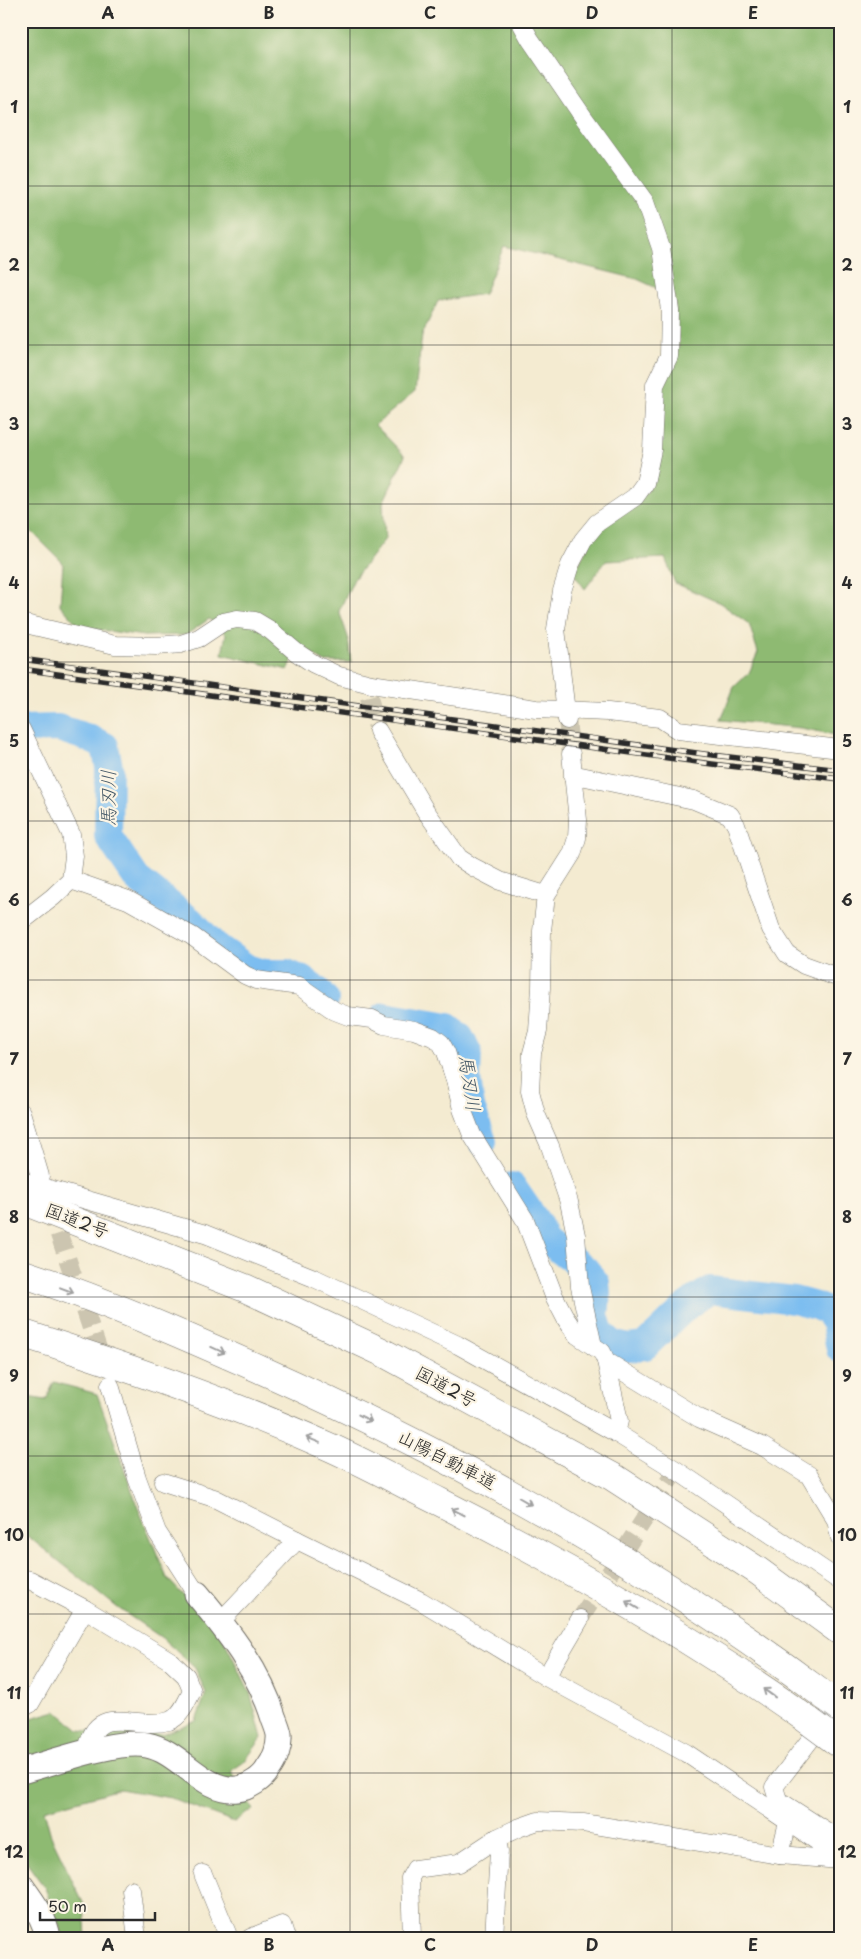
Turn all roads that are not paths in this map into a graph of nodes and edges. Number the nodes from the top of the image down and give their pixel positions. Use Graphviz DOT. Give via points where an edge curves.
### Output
graph roads {
  1 [pos="520,21"];
  2 [pos="21,623"];
  3 [pos="566,715"];
  4 [pos="21,729"];
  5 [pos="378,731"];
  6 [pos="840,749"];
  7 [pos="571,754"];
  8 [pos="573,777"];
  9 [pos="71,880"];
  10 [pos="546,895"];
  11 [pos="21,922"];
  12 [pos="840,978"];
  13 [pos="21,1112"];
  14 [pos="40,1176"];
  15 [pos="21,1180"];
  16 [pos="21,1200"];
  17 [pos="21,1273"];
  18 [pos="21,1333"];
  19 [pos="594,1346"];
  20 [pos="606,1361"];
  21 [pos="110,1385"];
  22 [pos="616,1432"];
  23 [pos="163,1482"];
  24 [pos="840,1538"];
  25 [pos="297,1540"];
  26 [pos="21,1578"];
  27 [pos="839,1580"];
  28 [pos="197,1594"];
  29 [pos="85,1608"];
  30 [pos="580,1619"];
  31 [pos="220,1622"];
  32 [pos="840,1631"];
  33 [pos="546,1677"];
  34 [pos="835,1702"];
  35 [pos="21,1707"];
  36 [pos="840,1744"];
  37 [pos="87,1753"];
  38 [pos="21,1772"];
  39 [pos="792,1817"];
  40 [pos="497,1838"];
  41 [pos="840,1840"];
  42 [pos="780,1855"];
  43 [pos="837,1860"];
  44 [pos="203,1874"];
  45 [pos="21,1886"];
  46 [pos="131,1890"];
  47 [pos="29,1910"];
  48 [pos="48,1938"];
  49 [pos="137,1938"];
  50 [pos="229,1938"];
  51 [pos="250,1938"];
  52 [pos="286,1938"];
  53 [pos="412,1938"];
  54 [pos="494,1938"];
  1 -- 3 [label="street" via="578,110 645,202 661,248 670,310 669,356 655,385 652,450 645,483 635,497 597,523 583,540 570,565 562,591 556,629"];
  2 -- 3 [label="street" via="115,645 156,646 181,644 199,638 223,622 237,619 255,621 314,664 370,690"];
  3 -- 6 [label="street" via="608,712 660,718 678,730"];
  4 -- 9 [label="street" via="71,834 74,856"];
  5 -- 10 [label="street" via="425,810 459,858 500,881"];
  7 -- 8 [label="street"];
  8 -- 10 [label="street" via="577,838 572,854"];
  8 -- 12 [label="street" via="694,800 730,815 770,929 787,954 804,965"];
  9 -- 11 [label="street"];
  9 -- 19 [label="street" via="128,900 192,936 256,980 299,986 334,1011 414,1030 433,1037 441,1044 456,1080 472,1135 525,1220 566,1319 577,1335"];
  10 -- 19 [label="street" via="538,1031 532,1052 530,1091 569,1202 576,1235 580,1287"];
  13 -- 14 [label="street"];
  15 -- 22 [label="street" via="205,1234 314,1278 458,1345"];
  16 -- 32 [label="highway, 国道2号" via="245,1288 382,1352 613,1477 758,1571"];
  17 -- 34 [label="highway, 山陽自動車道, one-way" via="210,1347 336,1404 501,1488 620,1556 772,1656"];
  36 -- 18 [label="highway, one-way, bridge" via="763,1688 612,1593 326,1445 139,1373"];
  19 -- 20 [label="street"];
  20 -- 22 [label="street" via="619,1421"];
  20 -- 24 [label="street" via="699,1418 762,1446 809,1475 836,1520"];
  21 -- 28 [label="street" via="137,1478 157,1532"];
  22 -- 27 [label="street"];
  23 -- 25 [label="street" via="214,1498"];
  25 -- 31 [label="street"];
  25 -- 33 [label="street" via="420,1601"];
  26 -- 29 [label="street"];
  28 -- 31 [label="street"];
  29 -- 35 [label="street" via="30,1704"];
  29 -- 37 [label="street" via="170,1660 186,1676 192,1690 184,1708 170,1721 150,1723 115,1719 97,1726 89,1739"];
  30 -- 33 [label="street"];
  31 -- 37 [label="street" via="250,1665 270,1705 279,1734 275,1760 263,1778 238,1789 218,1786 196,1774 170,1753 147,1745 126,1744"];
  33 -- 39 [label="street" via="686,1753"];
  34 -- 39 [label="street" via="774,1787 778,1800"];
  37 -- 38 [label="street"];
  39 -- 41 [label="street"];
  39 -- 42 [label="street"];
  39 -- 43 [label="street"];
  40 -- 42 [label="street" via="538,1821 582,1823"];
  40 -- 53 [label="street" via="459,1863 415,1869 410,1878"];
  40 -- 54 [label="street"];
  42 -- 43 [label="street"];
  44 -- 50 [label="street"];
  45 -- 47 [label="street"];
  46 -- 49 [label="street"];
  47 -- 48 [label="street" via="47,1931"];
  51 -- 52 [label="street" via="282,1925"];
}
